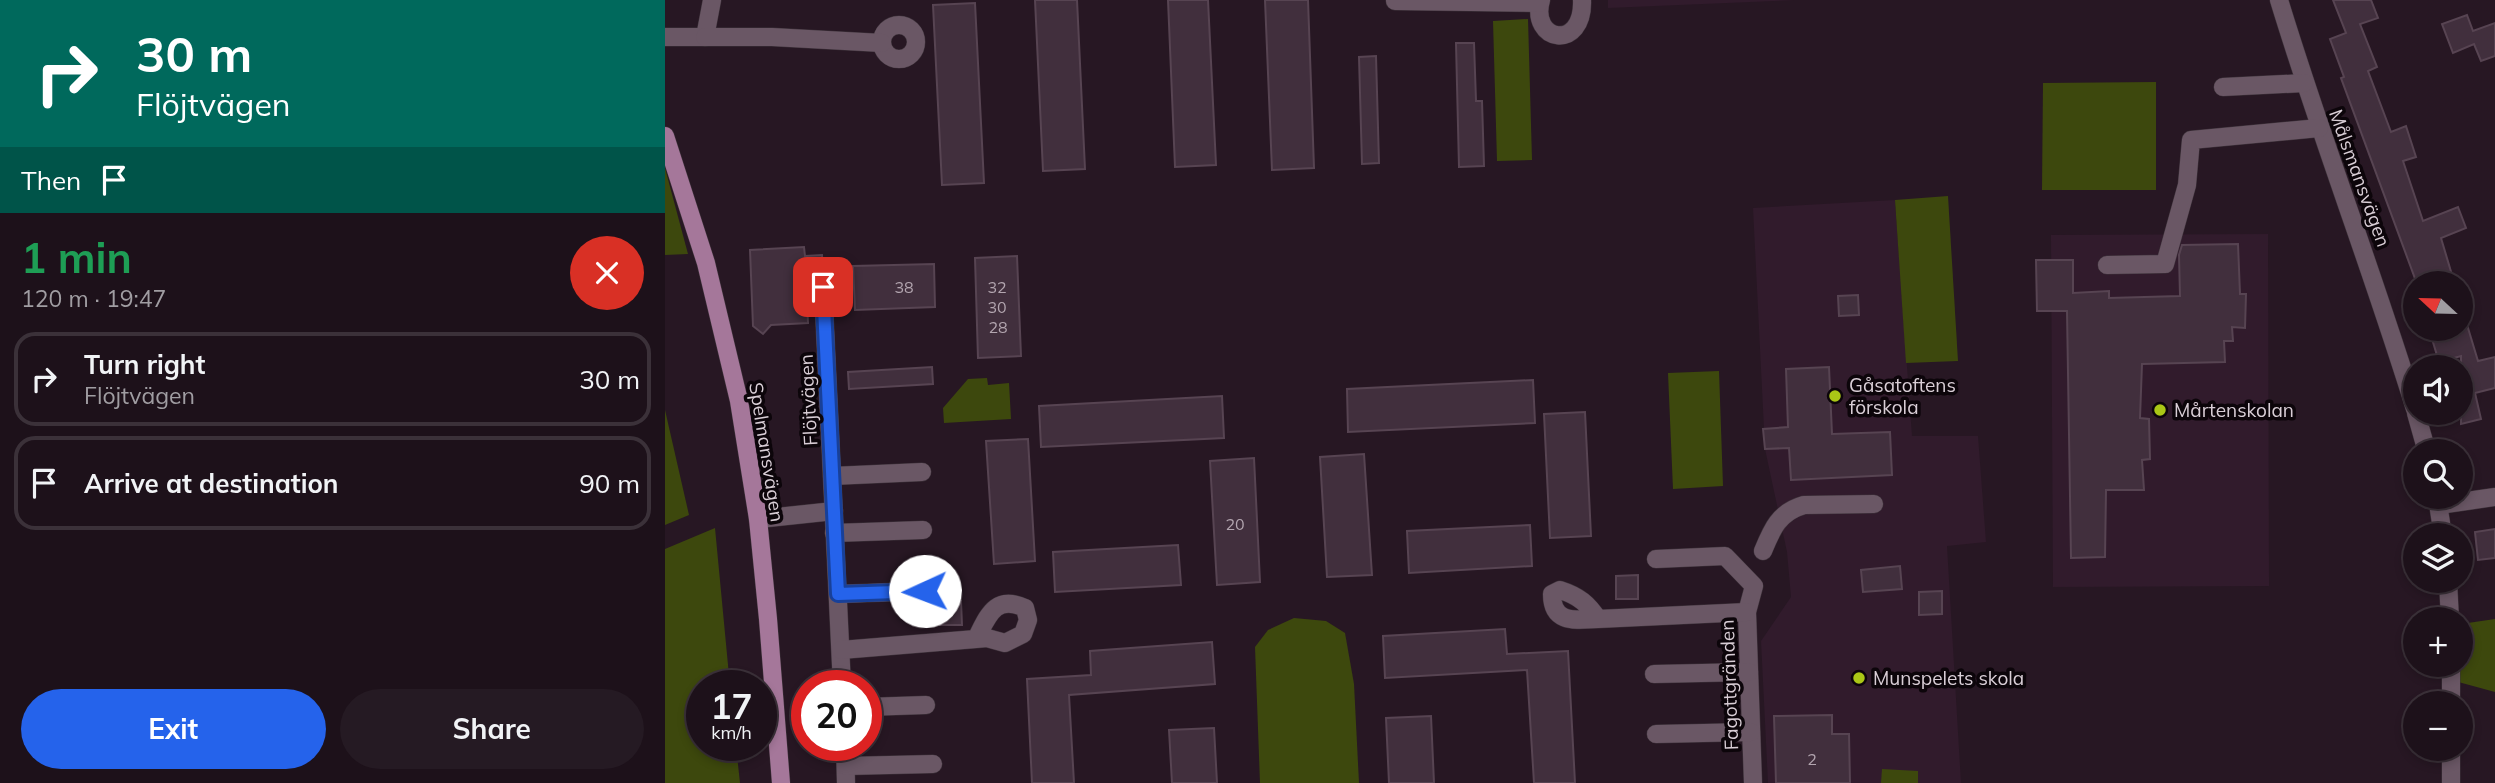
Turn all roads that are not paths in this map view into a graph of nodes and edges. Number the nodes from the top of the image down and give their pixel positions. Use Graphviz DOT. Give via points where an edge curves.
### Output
graph roads {
  1 [pos="712,0"];
  2 [pos="1582,0"];
  3 [pos="2279,0"];
  4 [pos="1395,1"];
  5 [pos="1540,2"];
  6 [pos="665,37"];
  7 [pos="705,37"];
  8 [pos="882,43"];
  9 [pos="2304,83"];
  10 [pos="2223,87"];
  11 [pos="2319,128"];
  12 [pos="665,136"];
  13 [pos="2107,265"];
  14 [pos="823,287"];
  15 [pos="2403,371"];
  16 [pos="922,472"];
  17 [pos="832,476"];
  18 [pos="2495,497"];
  19 [pos="2473,499"];
  20 [pos="1874,504"];
  21 [pos="834,511"];
  22 [pos="758,519"];
  23 [pos="923,530"];
  24 [pos="834,533"];
  25 [pos="1763,551"];
  26 [pos="1656,559"];
  27 [pos="925,591"];
  28 [pos="838,594"];
  29 [pos="1747,612"];
  30 [pos="1598,619"];
  31 [pos="976,639"];
  32 [pos="841,650"];
  33 [pos="842,670"];
  34 [pos="1749,672"];
  35 [pos="1654,674"];
  36 [pos="926,705"];
  37 [pos="882,706"];
  38 [pos="1751,732"];
  39 [pos="1656,734"];
  40 [pos="2451,761"];
  41 [pos="933,764"];
  42 [pos="846,774"];
  43 [pos="781,783"];
  44 [pos="1753,783"];
  45 [pos="2451,783"];
  1 -- 7 [label="street"];
  2 -- 5 [label="street" via="1578,25 1559,37 1548,33 1541,23"];
  3 -- 9 [label="street, Målsmansvägen"];
  4 -- 5 [label="street"];
  6 -- 7 [label="street"];
  7 -- 8 [label="street"];
  9 -- 10 [label="street"];
  9 -- 11 [label="street, Målsmansvägen"];
  11 -- 13 [label="street" via="2191,140 2187,185 2165,264"];
  11 -- 15 [label="street, Målsmansvägen"];
  12 -- 22 [label="main road, Spelmansvägen" via="706,263 740,401"];
  14 -- 17 [label="street, Flöjtvägen"];
  16 -- 17 [label="street"];
  17 -- 21 [label="street, Flöjtvägen"];
  18 -- 19 [label="street"];
  20 -- 25 [label="street" via="1794,508 1778,519"];
  21 -- 22 [label="street"];
  21 -- 24 [label="street, Flöjtvägen"];
  22 -- 43 [label="main road, Spelmansvägen"];
  23 -- 24 [label="street"];
  24 -- 28 [label="street, Flöjtvägen"];
  26 -- 29 [label="street, Fagottgränden" via="1725,556 1753,586"];
  27 -- 28 [label="street"];
  28 -- 32 [label="street, Flöjtvägen"];
  29 -- 30 [label="street"];
  29 -- 34 [label="street, Fagottgränden"];
  31 -- 32 [label="street"];
  32 -- 33 [label="street, Flöjtvägen"];
  34 -- 35 [label="street"];
  34 -- 38 [label="street, Fagottgränden"];
  36 -- 37 [label="street"];
  38 -- 39 [label="street"];
  38 -- 44 [label="street, Fagottgränden"];
  40 -- 45 [label="street"];
  41 -- 42 [label="street"];
}
